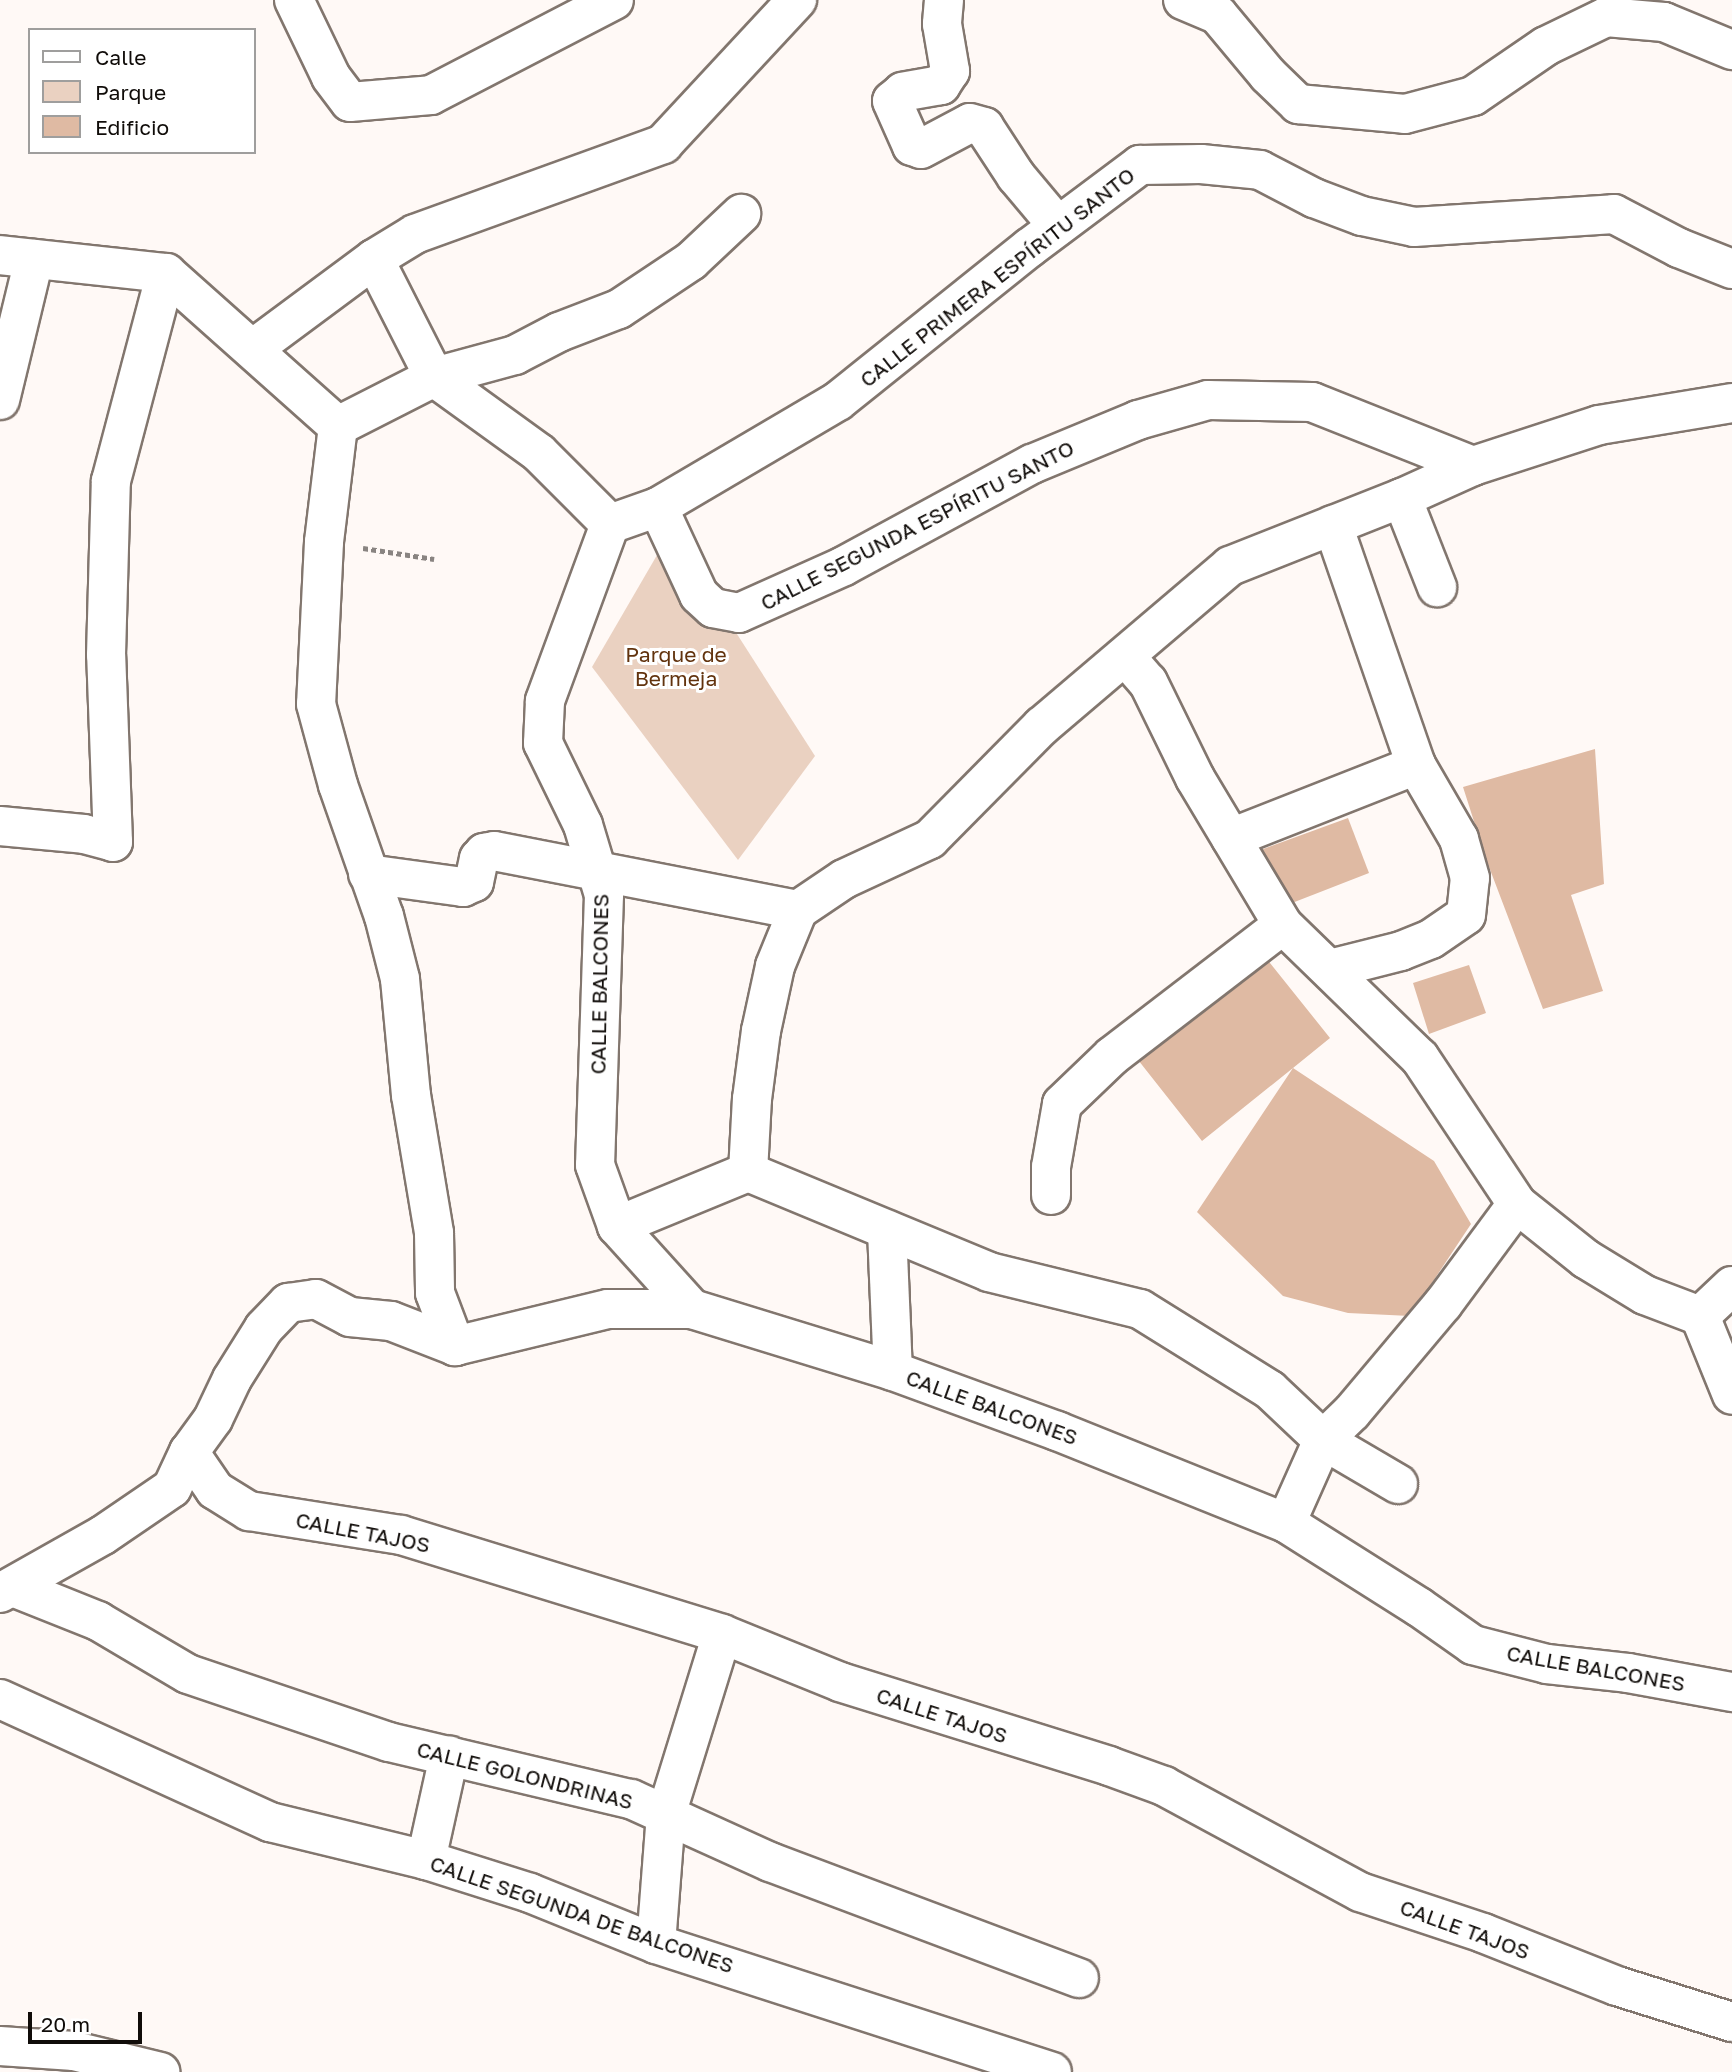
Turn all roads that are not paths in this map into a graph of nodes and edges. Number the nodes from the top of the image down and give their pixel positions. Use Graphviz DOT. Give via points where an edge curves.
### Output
graph roads {
  1 [pos="294,0"];
  2 [pos="614,0"];
  3 [pos="797,0"];
  4 [pos="944,0"];
  5 [pos="1183,0"];
  6 [pos="1732,50"];
  7 [pos="741,214"];
  8 [pos="1058,226"];
  9 [pos="17,257"];
  10 [pos="374,259"];
  11 [pos="1732,269"];
  12 [pos="166,273"];
  13 [pos="254,348"];
  14 [pos="434,377"];
  15 [pos="0,400"];
  16 [pos="1732,403"];
  17 [pos="338,426"];
  18 [pos="1473,466"];
  19 [pos="1402,498"];
  20 [pos="658,506"];
  21 [pos="610,524"];
  22 [pos="1333,525"];
  23 [pos="1437,587"];
  24 [pos="1125,656"];
  25 [pos="1416,765"];
  26 [pos="0,826"];
  27 [pos="1231,838"];
  28 [pos="598,873"];
  29 [pos="368,874"];
  30 [pos="798,910"];
  31 [pos="1283,925"];
  32 [pos="1331,969"];
  33 [pos="748,1172"];
  34 [pos="1051,1195"];
  35 [pos="1517,1204"];
  36 [pos="617,1226"];
  37 [pos="887,1230"];
  38 [pos="1732,1286"];
  39 [pos="692,1309"];
  40 [pos="1700,1316"];
  41 [pos="455,1346"];
  42 [pos="893,1371"];
  43 [pos="1732,1395"];
  44 [pos="1323,1440"];
  45 [pos="189,1452"];
  46 [pos="1398,1484"];
  47 [pos="1286,1523"];
  48 [pos="6,1590"];
  49 [pos="722,1634"];
  50 [pos="1732,1692"];
  51 [pos="0,1699"];
  52 [pos="449,1755"];
  53 [pos="666,1815"];
  54 [pos="426,1860"];
  55 [pos="656,1944"];
  56 [pos="1079,1978"];
  57 [pos="1732,2022"];
  58 [pos="0,2046"];
  59 [pos="160,2072"];
  60 [pos="1052,2072"];
  1 -- 2 [label="street" via="331,77 350,102 431,95"];
  3 -- 10 [label="street" via="663,144 415,234"];
  4 -- 8 [label="street" via="942,24 950,72 941,85 903,92 892,101 912,146 921,149 970,124 984,127 1016,176"];
  5 -- 6 [label="street" via="1218,15 1298,104 1405,114 1473,96 1546,46 1606,18 1664,22"];
  7 -- 14 [label="street" via="691,261 619,309 514,355"];
  8 -- 11 [label="street, CALLE PRIMERA ESPÍRITU SANTO" via="1140,165 1201,164 1260,170 1362,216 1414,226 1614,214"];
  8 -- 20 [label="street, CALLE PRIMERA ESPÍRITU SANTO" via="838,401"];
  9 -- 12 [label="street"];
  9 -- 15 [label="street"];
  10 -- 13 [label="street"];
  10 -- 14 [label="street"];
  12 -- 13 [label="street"];
  12 -- 26 [label="street" via="111,481 106,655 113,842 84,834"];
  13 -- 17 [label="street"];
  14 -- 17 [label="street"];
  14 -- 21 [label="street" via="539,453"];
  16 -- 18 [label="street" via="1599,425"];
  17 -- 29 [label="street" via="324,542 316,704"];
  18 -- 19 [label="street"];
  18 -- 20 [label="street, CALLE SEGUNDA ESPÍRITU SANTO" via="1312,402 1208,400 1138,420 1032,464 844,566 739,613 713,608 699,595"];
  19 -- 22 [label="street"];
  19 -- 23 [label="street"];
  20 -- 21 [label="street, CALLE PRIMERA ESPÍRITU SANTO"];
  21 -- 28 [label="street, CALLE BALCONES" via="545,701 543,743 583,825"];
  22 -- 24 [label="street" via="1230,566"];
  22 -- 25 [label="street"];
  24 -- 27 [label="street" via="1148,682 1195,778"];
  24 -- 30 [label="street" via="1042,726 930,839 844,879"];
  25 -- 27 [label="street"];
  25 -- 32 [label="street" via="1459,839 1470,878 1466,915 1431,939 1401,951"];
  27 -- 31 [label="street"];
  28 -- 29 [label="street" via="494,851 484,853 474,882 463,887"];
  28 -- 30 [label="street"];
  28 -- 36 [label="street, CALLE BALCONES" via="604,895 595,1166"];
  29 -- 41 [label="street" via="400,979 411,1095 434,1233 435,1293"];
  30 -- 33 [label="street" via="775,966 761,1031"];
  31 -- 32 [label="street"];
  31 -- 34 [label="street" via="1112,1056 1062,1104"];
  32 -- 35 [label="street" via="1420,1058"];
  33 -- 36 [label="street"];
  33 -- 37 [label="street"];
  35 -- 40 [label="street" via="1586,1259 1644,1295"];
  35 -- 44 [label="street" via="1443,1304"];
  36 -- 39 [label="street, CALLE BALCONES"];
  37 -- 42 [label="street"];
  37 -- 44 [label="street" via="989,1272 1140,1309 1270,1390"];
  38 -- 40 [label="street"];
  39 -- 41 [label="street, CALLE BALCONES" via="608,1309"];
  39 -- 42 [label="street, CALLE BALCONES"];
  40 -- 43 [label="street"];
  41 -- 45 [label="street" via="391,1321 350,1317 316,1299 288,1303 264,1328"];
  42 -- 47 [label="street, CALLE BALCONES" via="1057,1430"];
  44 -- 46 [label="street"];
  44 -- 47 [label="street"];
  45 -- 48 [label="street" via="172,1488 103,1535"];
  45 -- 49 [label="street, CALLE TAJOS" via="215,1490 249,1511 401,1535"];
  47 -- 50 [label="street, CALLE BALCONES" via="1474,1645 1546,1664"];
  48 -- 52 [label="street, CALLE GOLONDRINAS" via="98,1621 187,1674 389,1742"];
  49 -- 53 [label="street"];
  49 -- 57 [label="street, CALLE TAJOS" via="840,1682 1164,1786 1360,1892 1483,1933 1617,1986"];
  51 -- 54 [label="street, CALLE SEGUNDA DE BALCONES" via="270,1822"];
  52 -- 53 [label="street, CALLE GOLONDRINAS" via="631,1799"];
  52 -- 54 [label="street"];
  53 -- 55 [label="street"];
  53 -- 56 [label="street, CALLE GOLONDRINAS" via="770,1862"];
  54 -- 55 [label="street, CALLE SEGUNDA DE BALCONES" via="530,1893"];
  55 -- 60 [label="street, CALLE SEGUNDA DE BALCONES"];
  58 -- 59 [label="street" via="74,2051"];
}
